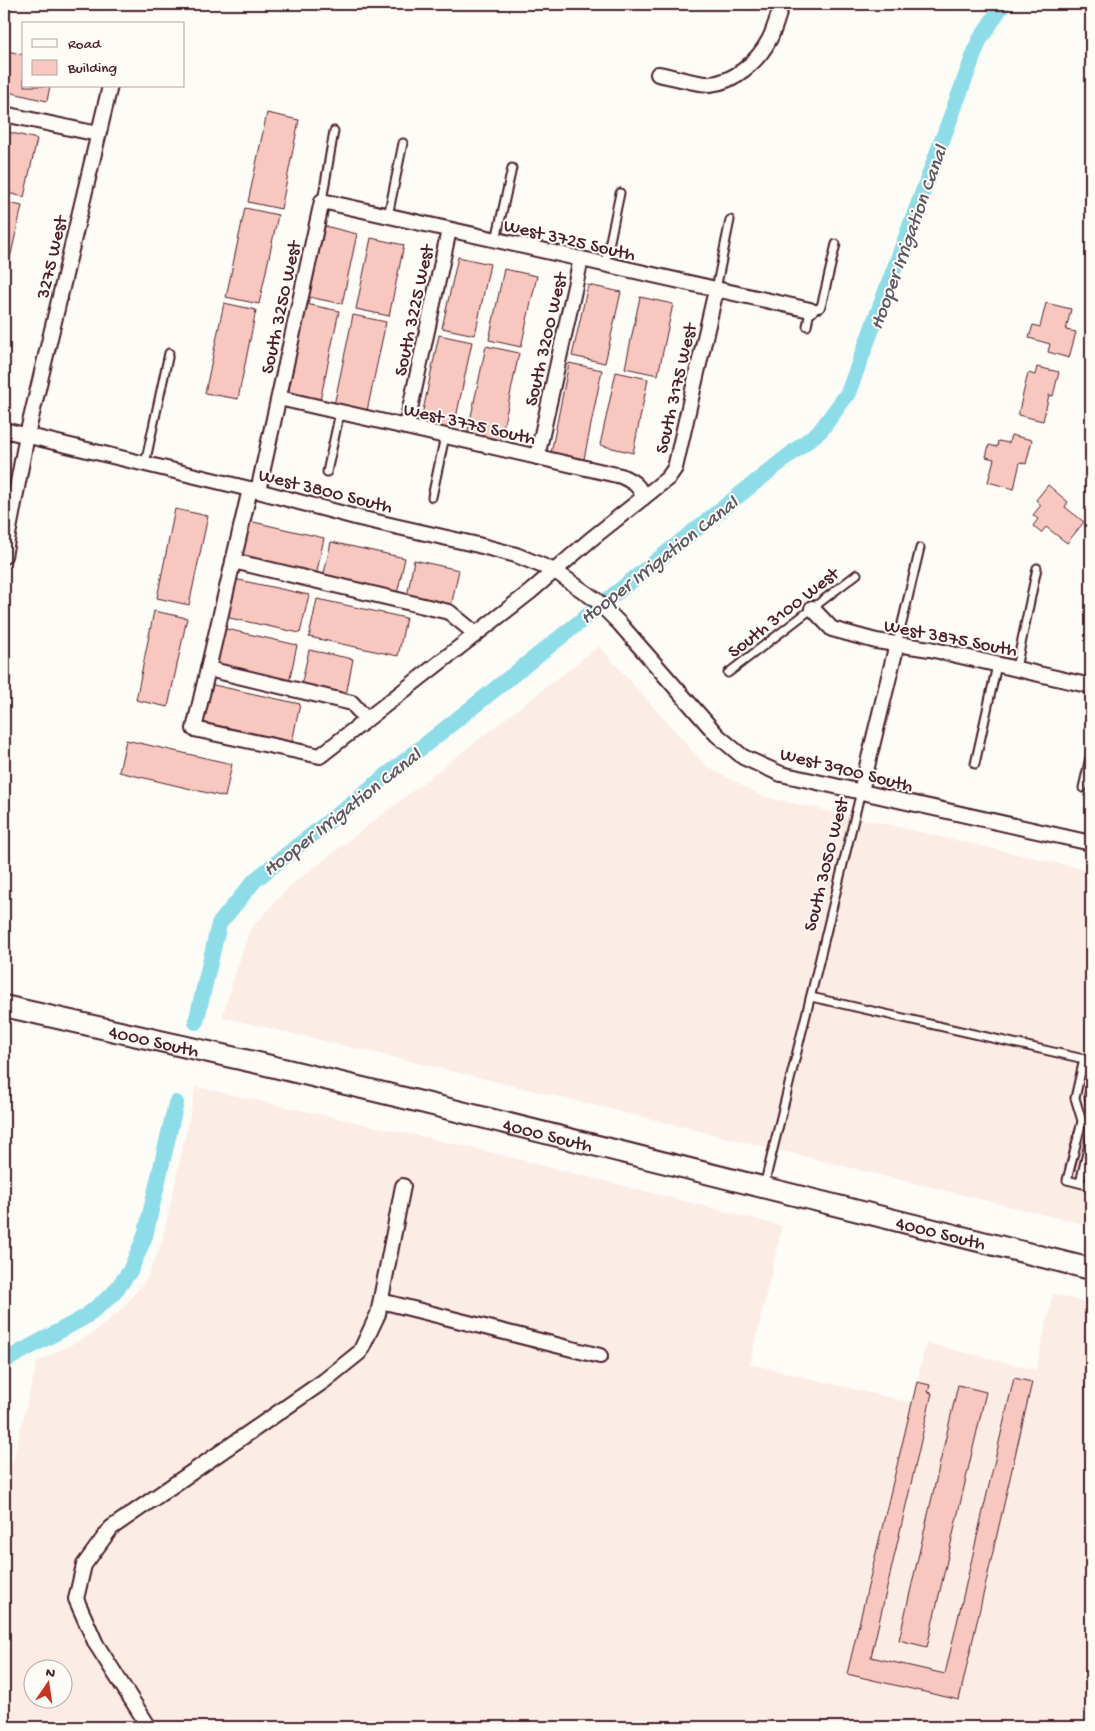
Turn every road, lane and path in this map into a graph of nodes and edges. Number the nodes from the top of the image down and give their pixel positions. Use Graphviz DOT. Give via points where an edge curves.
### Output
graph roads {
  1 [pos="782,4"];
  2 [pos="658,74"];
  3 [pos="110,88"];
  4 [pos="4,114"];
  5 [pos="334,131"];
  6 [pos="98,134"];
  7 [pos="403,143"];
  8 [pos="512,168"];
  9 [pos="620,193"];
  10 [pos="322,201"];
  11 [pos="388,216"];
  12 [pos="730,220"];
  13 [pos="448,230"];
  14 [pos="496,240"];
  15 [pos="836,244"];
  16 [pos="581,259"];
  17 [pos="605,265"];
  18 [pos="716,290"];
  19 [pos="810,310"];
  20 [pos="807,326"];
  21 [pos="169,353"];
  22 [pos="278,398"];
  23 [pos="340,412"];
  24 [pos="406,427"];
  25 [pos="4,430"];
  26 [pos="27,436"];
  27 [pos="445,436"];
  28 [pos="537,457"];
  29 [pos="145,464"];
  30 [pos="327,472"];
  31 [pos="254,490"];
  32 [pos="432,497"];
  33 [pos="643,498"];
  34 [pos="920,548"];
  35 [pos="4,556"];
  36 [pos="233,561"];
  37 [pos="1037,568"];
  38 [pos="555,571"];
  39 [pos="856,574"];
  40 [pos="812,608"];
  41 [pos="620,624"];
  42 [pos="476,634"];
  43 [pos="897,644"];
  44 [pos="997,665"];
  45 [pos="1016,668"];
  46 [pos="208,669"];
  47 [pos="728,673"];
  48 [pos="1091,686"];
  49 [pos="366,719"];
  50 [pos="1091,752"];
  51 [pos="975,764"];
  52 [pos="1083,788"];
  53 [pos="861,791"];
  54 [pos="1091,843"];
  55 [pos="811,997"];
  56 [pos="4,1006"];
  57 [pos="1088,1060"];
  58 [pos="1091,1090"];
  59 [pos="1091,1114"];
  60 [pos="1091,1135"];
  61 [pos="1080,1183"];
  62 [pos="403,1186"];
  63 [pos="1091,1186"];
  64 [pos="764,1189"];
  65 [pos="1091,1270"];
  66 [pos="381,1301"];
  67 [pos="600,1356"];
  68 [pos="149,1727"];
  1 -- 2 [label="street" via="770,39 760,54 736,75 709,84"];
  3 -- 6 [label="street, 3275 West"];
  4 -- 6 [label="street"];
  5 -- 10 [label="lane, South 3250 West"];
  6 -- 26 [label="street, 3275 West"];
  7 -- 11 [label="lane"];
  8 -- 14 [label="lane"];
  9 -- 17 [label="lane"];
  10 -- 11 [label="street, West 3725 South"];
  10 -- 22 [label="street, South 3250 West"];
  11 -- 13 [label="street, West 3725 South"];
  12 -- 18 [label="lane, South 3175 West"];
  13 -- 14 [label="street, West 3725 South"];
  13 -- 24 [label="street, South 3225 West"];
  14 -- 16 [label="street, West 3725 South"];
  15 -- 19 [label="lane" via="822,303 820,308"];
  16 -- 17 [label="street, West 3725 South"];
  16 -- 28 [label="street, South 3200 West"];
  17 -- 18 [label="street, West 3725 South"];
  18 -- 19 [label="street, West 3725 South"];
  18 -- 33 [label="street, South 3175 West" via="675,468 668,478"];
  19 -- 20 [label="lane"];
  21 -- 29 [label="lane"];
  22 -- 23 [label="street, West 3775 South"];
  22 -- 31 [label="street, South 3250 West"];
  23 -- 24 [label="street, West 3775 South"];
  23 -- 30 [label="lane"];
  24 -- 27 [label="street, West 3775 South"];
  25 -- 26 [label="street, West 3800 South"];
  26 -- 29 [label="street, West 3800 South"];
  26 -- 35 [label="street, 3275 West"];
  27 -- 28 [label="street, West 3775 South"];
  27 -- 32 [label="lane"];
  28 -- 33 [label="street, West 3775 South" via="621,476 637,485"];
  29 -- 31 [label="street, West 3800 South"];
  31 -- 36 [label="street, South 3250 West"];
  31 -- 38 [label="street, West 3800 South" via="516,555"];
  33 -- 38 [label="street, South 3175 West"];
  34 -- 43 [label="lane, South 3050 West"];
  36 -- 42 [label="street" via="449,612"];
  36 -- 46 [label="street, South 3250 West"];
  37 -- 45 [label="lane"];
  38 -- 41 [label="street, West 3800 South" via="596,600"];
  38 -- 42 [label="street, South 3175 West"];
  39 -- 40 [label="lane, South 3100 West"];
  40 -- 43 [label="street, West 3875 South" via="832,629"];
  40 -- 47 [label="lane, South 3100 West"];
  41 -- 53 [label="street, West 3900 South" via="718,735 743,757 782,774"];
  42 -- 49 [label="street, South 3175 West"];
  43 -- 44 [label="street, West 3875 South"];
  43 -- 53 [label="street, South 3050 West"];
  44 -- 45 [label="street, West 3875 South"];
  44 -- 51 [label="lane"];
  45 -- 48 [label="street, West 3875 South"];
  46 -- 49 [label="street" via="352,703"];
  46 -- 49 [label="street, South 3250 West" via="194,729 320,756"];
  50 -- 52 [label="lane"];
  53 -- 54 [label="street, West 3900 South"];
  53 -- 55 [label="lane, South 3050 West"];
  55 -- 57 [label="lane"];
  55 -- 64 [label="lane, South 3050 West"];
  56 -- 64 [label="main road, 4000 South" via="421,1102"];
  57 -- 61 [label="lane" via="1075,1098 1082,1121 1068,1180"];
  58 -- 59 [label="lane"];
  60 -- 61 [label="lane"];
  61 -- 63 [label="lane"];
  62 -- 66 [label="street"];
  64 -- 65 [label="main road, 4000 South"];
  66 -- 67 [label="street"];
  66 -- 68 [label="street" via="360,1352 324,1381 111,1528 84,1565 76,1599 96,1644"];
}
